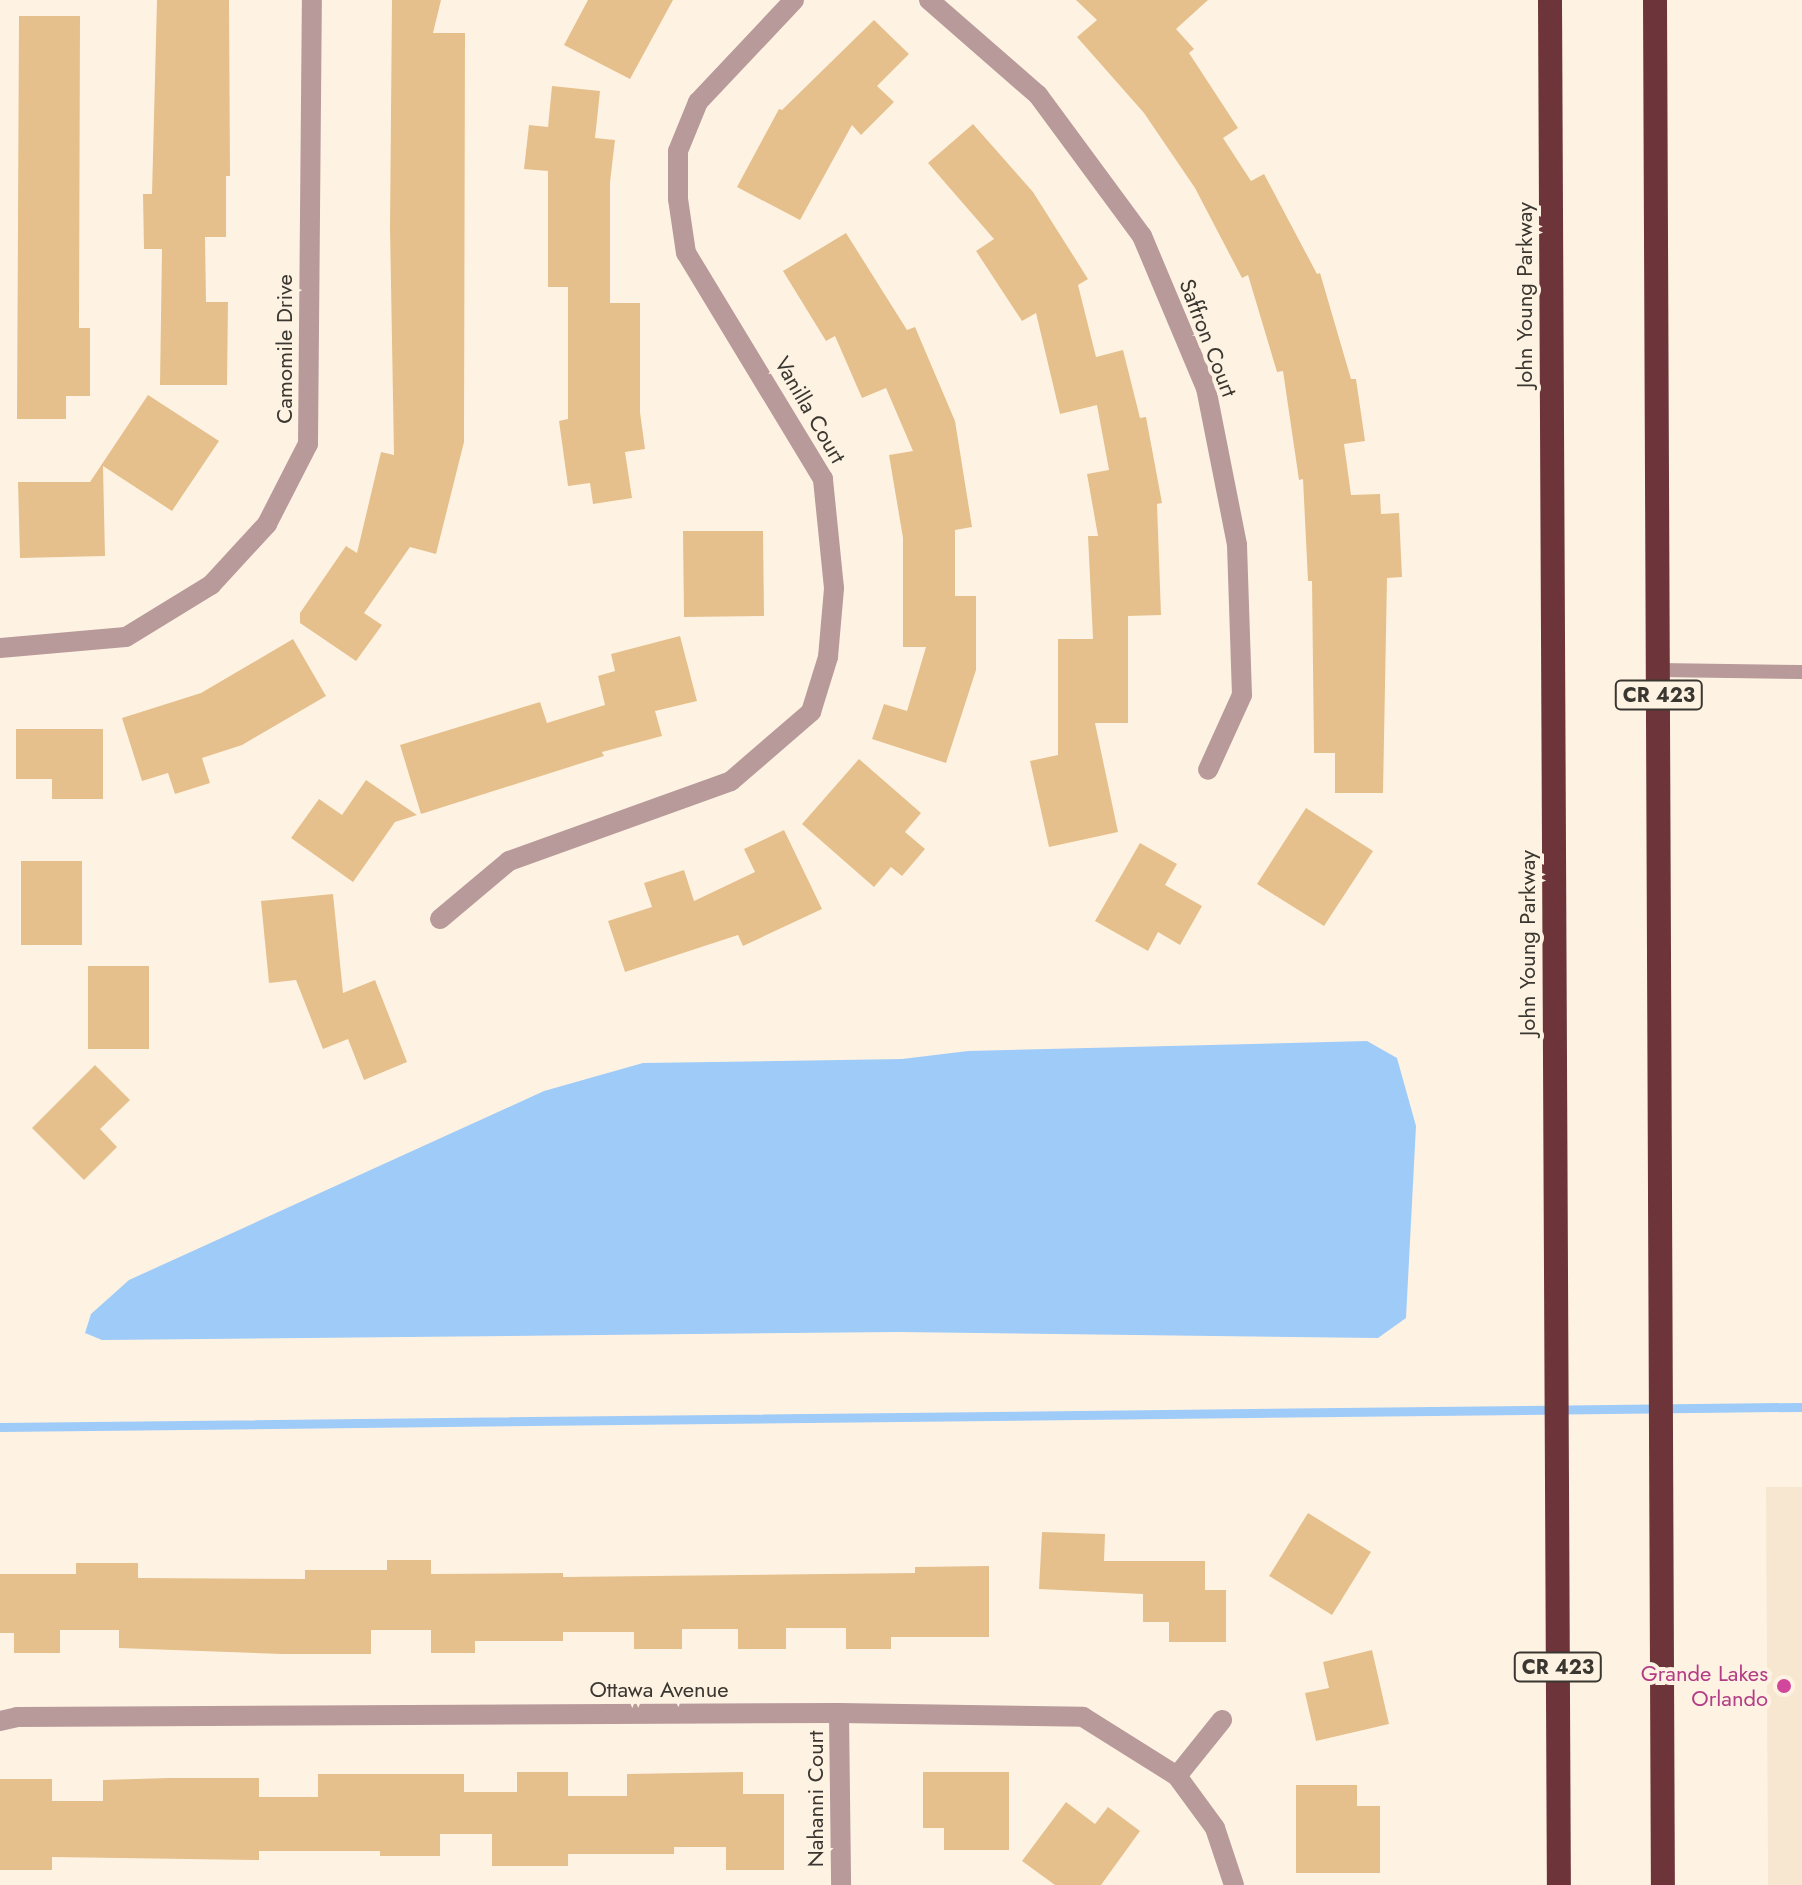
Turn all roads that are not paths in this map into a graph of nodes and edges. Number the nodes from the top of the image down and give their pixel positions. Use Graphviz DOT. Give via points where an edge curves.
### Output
graph roads {
  1 [pos="312,0"];
  2 [pos="794,0"];
  3 [pos="929,0"];
  4 [pos="1550,0"];
  5 [pos="1655,0"];
  6 [pos="0,648"];
  7 [pos="1659,670"];
  8 [pos="1802,672"];
  9 [pos="1208,770"];
  10 [pos="440,919"];
  11 [pos="839,1713"];
  12 [pos="1222,1720"];
  13 [pos="0,1721"];
  14 [pos="1177,1776"];
  15 [pos="841,1885"];
  16 [pos="1234,1885"];
  17 [pos="1559,1885"];
  18 [pos="1663,1885"];
  1 -- 6 [label="street, Camomile Drive" via="308,444 267,524 211,585 126,637"];
  2 -- 10 [label="street, Vanilla Court" via="698,102 678,151 678,199 686,253 823,479 834,588 828,657 811,712 731,781 509,861"];
  3 -- 9 [label="street, Saffron Court" via="1038,95 1142,236 1206,388 1237,545 1242,695"];
  4 -- 17 [label="highway, John Young Parkway / CR 423"];
  5 -- 7 [label="highway, CR 423"];
  7 -- 8 [label="lane"];
  7 -- 18 [label="highway, CR 423"];
  11 -- 13 [label="street, Ottawa Avenue"];
  11 -- 14 [label="street, Ottawa Avenue" via="1083,1717"];
  11 -- 15 [label="street, Nahanni Court"];
  12 -- 14 [label="street"];
  14 -- 16 [label="street, Ottawa Avenue" via="1215,1828"];
}
